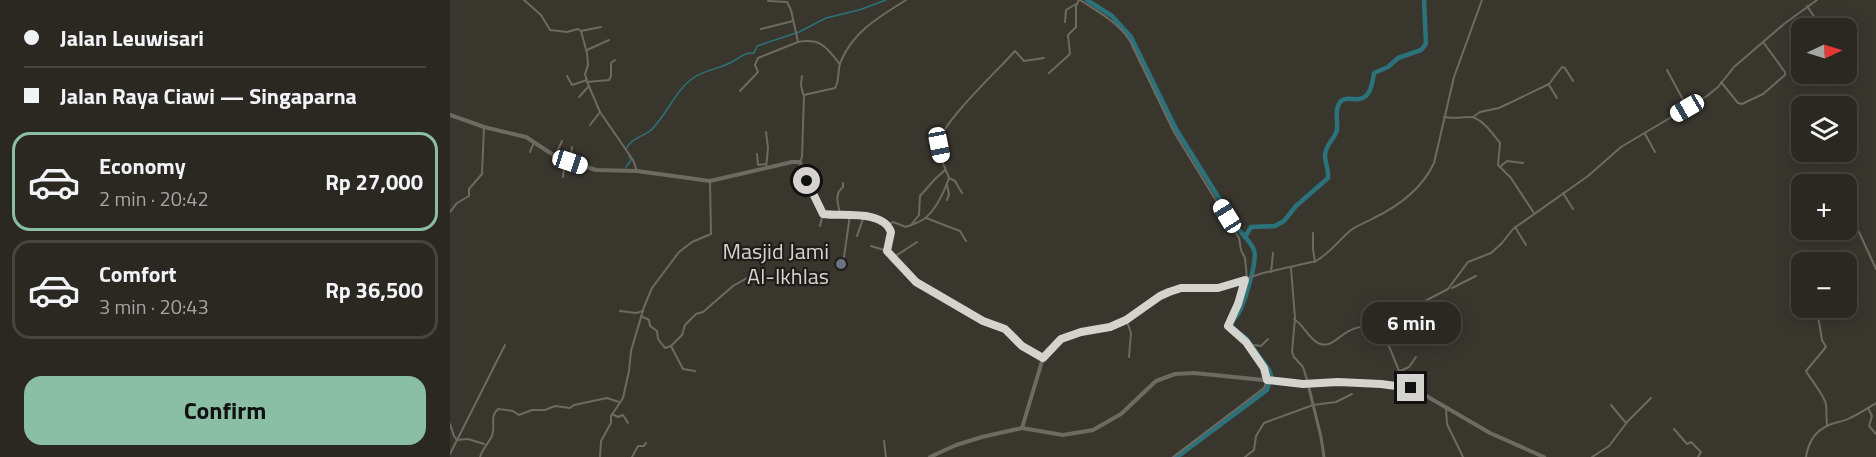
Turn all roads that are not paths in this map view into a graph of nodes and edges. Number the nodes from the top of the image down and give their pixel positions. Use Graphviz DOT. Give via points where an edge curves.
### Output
graph roads {
  1 [pos="524,0"];
  2 [pos="906,0"];
  3 [pos="1079,0"];
  4 [pos="1482,0"];
  5 [pos="768,1"];
  6 [pos="1814,1"];
  7 [pos="1076,4"];
  8 [pos="1807,6"];
  9 [pos="1814,18"];
  10 [pos="793,21"];
  11 [pos="1065,22"];
  12 [pos="601,27"];
  13 [pos="761,29"];
  14 [pos="581,31"];
  15 [pos="609,40"];
  16 [pos="798,42"];
  17 [pos="1763,42"];
  18 [pos="587,50"];
  19 [pos="1044,58"];
  20 [pos="615,60"];
  21 [pos="840,64"];
  22 [pos="1667,70"];
  23 [pos="1049,73"];
  24 [pos="567,76"];
  25 [pos="802,76"];
  26 [pos="587,81"];
  27 [pos="1573,81"];
  28 [pos="1721,82"];
  29 [pos="1549,84"];
  30 [pos="589,86"];
  31 [pos="740,91"];
  32 [pos="804,95"];
  33 [pos="579,97"];
  34 [pos="1557,98"];
  35 [pos="1687,108"];
  36 [pos="600,112"];
  37 [pos="450,115"];
  38 [pos="1444,117"];
  39 [pos="1473,117"];
  40 [pos="590,125"];
  41 [pos="484,127"];
  42 [pos="766,132"];
  43 [pos="1644,132"];
  44 [pos="562,141"];
  45 [pos="534,142"];
  46 [pos="572,147"];
  47 [pos="530,152"];
  48 [pos="1654,152"];
  49 [pos="757,154"];
  50 [pos="555,156"];
  51 [pos="567,162"];
  52 [pos="800,162"];
  53 [pos="1523,163"];
  54 [pos="766,167"];
  55 [pos="1500,167"];
  56 [pos="945,170"];
  57 [pos="637,171"];
  58 [pos="563,177"];
  59 [pos="949,178"];
  60 [pos="710,181"];
  61 [pos="843,183"];
  62 [pos="946,184"];
  63 [pos="962,194"];
  64 [pos="1563,194"];
  65 [pos="947,200"];
  66 [pos="1572,209"];
  67 [pos="450,212"];
  68 [pos="1534,213"];
  69 [pos="823,214"];
  70 [pos="840,214"];
  71 [pos="850,214"];
  72 [pos="864,216"];
  73 [pos="926,218"];
  74 [pos="911,225"];
  75 [pos="820,226"];
  76 [pos="887,226"];
  77 [pos="1515,227"];
  78 [pos="1857,229"];
  79 [pos="1313,233"];
  80 [pos="857,236"];
  81 [pos="966,241"];
  82 [pos="917,242"];
  83 [pos="1526,245"];
  84 [pos="871,246"];
  85 [pos="887,251"];
  86 [pos="1273,253"];
  87 [pos="844,257"];
  88 [pos="892,258"];
  89 [pos="1315,262"];
  90 [pos="1291,268"];
  91 [pos="1876,269"];
  92 [pos="1271,272"];
  93 [pos="1476,276"];
  94 [pos="758,278"];
  95 [pos="1248,278"];
  96 [pos="1448,290"];
  97 [pos="620,311"];
  98 [pos="643,311"];
  99 [pos="641,316"];
  100 [pos="1818,318"];
  101 [pos="1294,319"];
  102 [pos="1126,320"];
  103 [pos="1375,327"];
  104 [pos="1268,339"];
  105 [pos="505,345"];
  106 [pos="671,346"];
  107 [pos="1251,346"];
  108 [pos="1129,357"];
  109 [pos="1416,357"];
  110 [pos="1043,358"];
  111 [pos="695,372"];
  112 [pos="1398,372"];
  113 [pos="1269,380"];
  114 [pos="1308,384"];
  115 [pos="1407,387"];
  116 [pos="1352,394"];
  117 [pos="1652,398"];
  118 [pos="620,403"];
  119 [pos="1876,403"];
  120 [pos="1313,405"];
  121 [pos="1611,405"];
  122 [pos="1446,408"];
  123 [pos="1868,408"];
  124 [pos="612,414"];
  125 [pos="628,423"];
  126 [pos="1627,423"];
  127 [pos="450,424"];
  128 [pos="1827,425"];
  129 [pos="1022,428"];
  130 [pos="1674,429"];
  131 [pos="1876,434"];
  132 [pos="457,440"];
  133 [pos="884,441"];
  134 [pos="646,443"];
  135 [pos="485,445"];
  136 [pos="450,454"];
  137 [pos="480,457"];
  138 [pos="600,457"];
  139 [pos="632,457"];
  140 [pos="886,457"];
  141 [pos="930,457"];
  142 [pos="1173,457"];
  143 [pos="1245,457"];
  144 [pos="1324,457"];
  145 [pos="1463,457"];
  146 [pos="1544,457"];
  147 [pos="1592,457"];
  148 [pos="1698,457"];
  149 [pos="1806,457"];
  1 -- 14 [label="street" via="541,15 550,30"];
  2 -- 21 [label="street" via="862,29"];
  3 -- 7 [label="street"];
  3 -- 95 [label="street" via="1115,23 1130,41 1174,132 1239,238"];
  4 -- 38 [label="street" via="1459,60"];
  5 -- 10 [label="street" via="787,2"];
  6 -- 8 [label="street"];
  7 -- 11 [label="street" via="1066,10"];
  7 -- 23 [label="street" via="1076,27 1068,35 1070,53"];
  8 -- 9 [label="street"];
  8 -- 17 [label="street"];
  10 -- 13 [label="street"];
  10 -- 16 [label="street"];
  12 -- 14 [label="street"];
  14 -- 18 [label="street"];
  15 -- 18 [label="street"];
  16 -- 21 [label="street" via="818,42"];
  16 -- 31 [label="street" via="757,59 758,72"];
  17 -- 28 [label="street"];
  17 -- 28 [label="street" via="1785,75 1763,94 1743,104"];
  18 -- 26 [label="street"];
  19 -- 56 [label="street" via="1024,61 1015,52 975,92 942,132 939,145"];
  20 -- 26 [label="street" via="609,80"];
  21 -- 32 [label="street" via="835,88"];
  22 -- 35 [label="street"];
  24 -- 26 [label="street" via="571,84"];
  25 -- 32 [label="street"];
  26 -- 30 [label="street"];
  27 -- 29 [label="street" via="1563,67"];
  28 -- 35 [label="street"];
  29 -- 34 [label="street"];
  29 -- 39 [label="street"];
  30 -- 33 [label="street"];
  30 -- 36 [label="street"];
  32 -- 52 [label="street"];
  35 -- 43 [label="street"];
  36 -- 40 [label="street"];
  36 -- 57 [label="street"];
  37 -- 41 [label="main road"];
  38 -- 39 [label="street"];
  38 -- 89 [label="street" via="1434,164 1424,181 1384,212 1352,230"];
  39 -- 55 [label="street" via="1485,124 1500,143"];
  41 -- 45 [label="main road"];
  41 -- 67 [label="street" via="482,174 469,189 469,196"];
  42 -- 54 [label="street"];
  43 -- 48 [label="street"];
  43 -- 64 [label="street"];
  44 -- 50 [label="street"];
  45 -- 47 [label="street"];
  45 -- 50 [label="main road"];
  46 -- 51 [label="street"];
  49 -- 54 [label="street" via="758,165"];
  50 -- 51 [label="main road"];
  51 -- 57 [label="main road" via="593,170"];
  51 -- 58 [label="street"];
  52 -- 54 [label="main road"];
  52 -- 69 [label="main road"];
  53 -- 55 [label="street" via="1508,161"];
  54 -- 60 [label="main road"];
  55 -- 68 [label="street"];
  56 -- 59 [label="street"];
  56 -- 74 [label="street" via="920,196 919,215"];
  57 -- 60 [label="main road"];
  59 -- 62 [label="street"];
  59 -- 63 [label="street"];
  60 -- 98 [label="street" via="711,234 692,242 675,257 652,288"];
  61 -- 70 [label="street" via="837,196"];
  62 -- 65 [label="street"];
  62 -- 73 [label="street"];
  64 -- 66 [label="street"];
  64 -- 68 [label="street"];
  68 -- 77 [label="street"];
  69 -- 70 [label="main road"];
  69 -- 75 [label="street"];
  70 -- 71 [label="main road"];
  71 -- 72 [label="main road"];
  71 -- 87 [label="street"];
  72 -- 76 [label="main road"];
  72 -- 80 [label="street"];
  73 -- 74 [label="street"];
  73 -- 81 [label="street" via="960,231"];
  74 -- 76 [label="street" via="893,222"];
  76 -- 85 [label="main road" via="891,232"];
  77 -- 83 [label="street"];
  77 -- 96 [label="street" via="1491,253 1468,262"];
  78 -- 91 [label="street"];
  79 -- 89 [label="street"];
  82 -- 88 [label="street"];
  84 -- 85 [label="street"];
  85 -- 88 [label="main road"];
  86 -- 92 [label="street"];
  88 -- 110 [label="main road" via="916,282 983,321 1005,329 1022,346"];
  89 -- 90 [label="street"];
  90 -- 92 [label="street"];
  90 -- 101 [label="street"];
  92 -- 95 [label="street"];
  93 -- 96 [label="street"];
  94 -- 106 [label="street" via="747,278 696,314"];
  95 -- 102 [label="street" via="1218,288 1181,288 1169,292"];
  95 -- 107 [label="street" via="1228,326"];
  96 -- 103 [label="street"];
  97 -- 98 [label="street"];
  98 -- 99 [label="street"];
  99 -- 106 [label="street" via="649,320 665,348"];
  99 -- 118 [label="street"];
  100 -- 128 [label="street" via="1826,347 1806,370 1826,403"];
  101 -- 103 [label="street" via="1322,345 1359,327"];
  101 -- 114 [label="street" via="1292,352 1303,367"];
  102 -- 108 [label="street" via="1131,333"];
  102 -- 110 [label="street" via="1102,330 1066,337"];
  103 -- 112 [label="street" via="1383,334"];
  104 -- 107 [label="street" via="1261,346"];
  105 -- 132 [label="street"];
  106 -- 111 [label="street" via="682,368"];
  107 -- 113 [label="street"];
  109 -- 112 [label="street" via="1409,367"];
  110 -- 129 [label="main road"];
  112 -- 115 [label="street"];
  113 -- 114 [label="main road"];
  113 -- 129 [label="main road" via="1175,374 1156,381 1121,414 1096,429 1063,435"];
  113 -- 142 [label="street" via="1263,391"];
  114 -- 115 [label="main road"];
  114 -- 120 [label="street"];
  115 -- 122 [label="main road"];
  116 -- 120 [label="street" via="1336,402"];
  117 -- 126 [label="street"];
  118 -- 124 [label="street"];
  118 -- 135 [label="street" via="607,398 519,415 498,408 493,416 493,434"];
  119 -- 123 [label="street"];
  120 -- 143 [label="street" via="1264,423 1254,450"];
  120 -- 144 [label="street"];
  121 -- 126 [label="street"];
  122 -- 145 [label="street" via="1447,424"];
  122 -- 146 [label="main road"];
  123 -- 128 [label="street"];
  123 -- 131 [label="street" via="1872,416 1869,426"];
  124 -- 125 [label="street" via="624,416"];
  124 -- 138 [label="street" via="601,441"];
  126 -- 147 [label="street" via="1609,446"];
  127 -- 132 [label="street"];
  128 -- 149 [label="street" via="1810,441"];
  129 -- 141 [label="main road" via="976,438"];
  130 -- 148 [label="street" via="1687,444 1692,442 1700,451"];
  132 -- 135 [label="street"];
  132 -- 136 [label="street"];
  133 -- 140 [label="street"];
  134 -- 139 [label="street" via="638,446"];
  135 -- 137 [label="street"];
}
